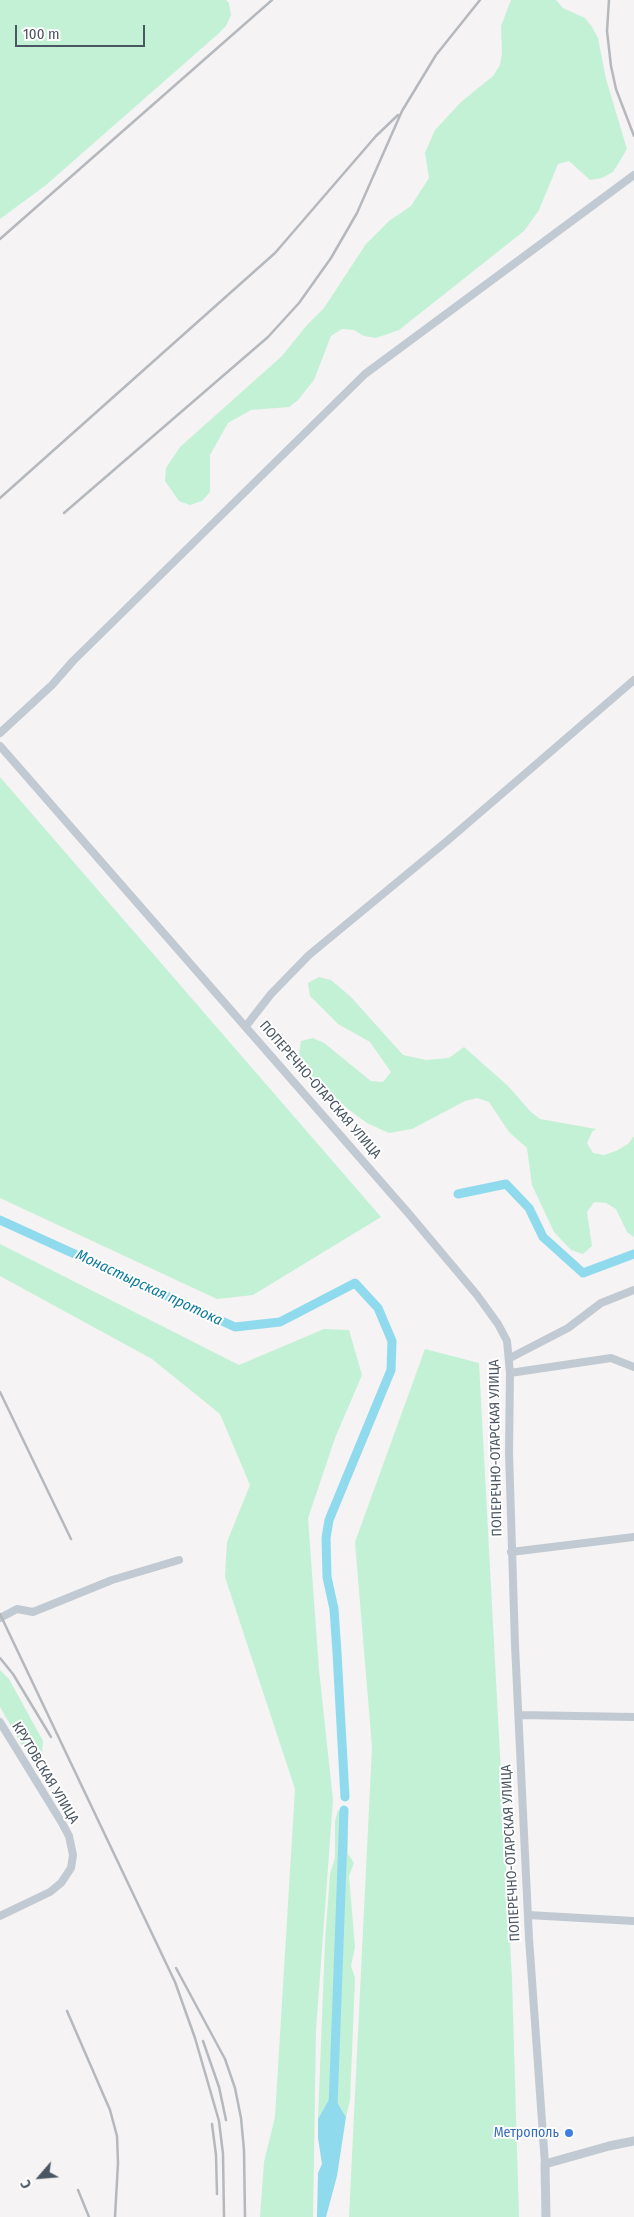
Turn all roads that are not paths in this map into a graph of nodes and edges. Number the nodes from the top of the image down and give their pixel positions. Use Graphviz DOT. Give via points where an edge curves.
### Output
graph roads {
  1 [pos="634,175"];
  2 [pos="634,680"];
  3 [pos="0,733"];
  4 [pos="0,746"];
  5 [pos="246,1026"];
  6 [pos="634,1290"];
  7 [pos="510,1358"];
  8 [pos="634,1367"];
  9 [pos="510,1373"];
  10 [pos="634,1537"];
  11 [pos="511,1552"];
  12 [pos="179,1560"];
  13 [pos="0,1618"];
  14 [pos="519,1715"];
  15 [pos="634,1717"];
  16 [pos="0,1722"];
  17 [pos="528,1915"];
  18 [pos="0,1916"];
  19 [pos="634,1921"];
  20 [pos="634,2141"];
  21 [pos="545,2164"];
  22 [pos="546,2217"];
  1 -- 3 [label="street" via="365,374"];
  2 -- 5 [label="street" via="309,955 271,994"];
  4 -- 5 [label="street, ПОПЕРЕЧНО-ОТАРСКАЯ УЛИЦА"];
  5 -- 7 [label="street, ПОПЕРЕЧНО-ОТАРСКАЯ УЛИЦА" via="476,1296 498,1324 507,1341"];
  6 -- 7 [label="street" via="600,1303 568,1328"];
  7 -- 9 [label="street, ПОПЕРЕЧНО-ОТАРСКАЯ УЛИЦА"];
  8 -- 9 [label="street" via="611,1358"];
  9 -- 11 [label="street, ПОПЕРЕЧНО-ОТАРСКАЯ УЛИЦА"];
  10 -- 11 [label="street"];
  11 -- 14 [label="street, ПОПЕРЕЧНО-ОТАРСКАЯ УЛИЦА"];
  12 -- 13 [label="street" via="112,1580 33,1612 17,1609"];
  14 -- 15 [label="street"];
  14 -- 17 [label="street, ПОПЕРЕЧНО-ОТАРСКАЯ УЛИЦА"];
  16 -- 18 [label="street, КРУТОВСКАЯ УЛИЦА" via="62,1823 73,1854 71,1868 50,1892"];
  17 -- 19 [label="street"];
  17 -- 21 [label="street, ПОПЕРЕЧНО-ОТАРСКАЯ УЛИЦА"];
  20 -- 21 [label="street"];
  21 -- 22 [label="street, ПОПЕРЕЧНО-ОТАРСКАЯ УЛИЦА"];
}
